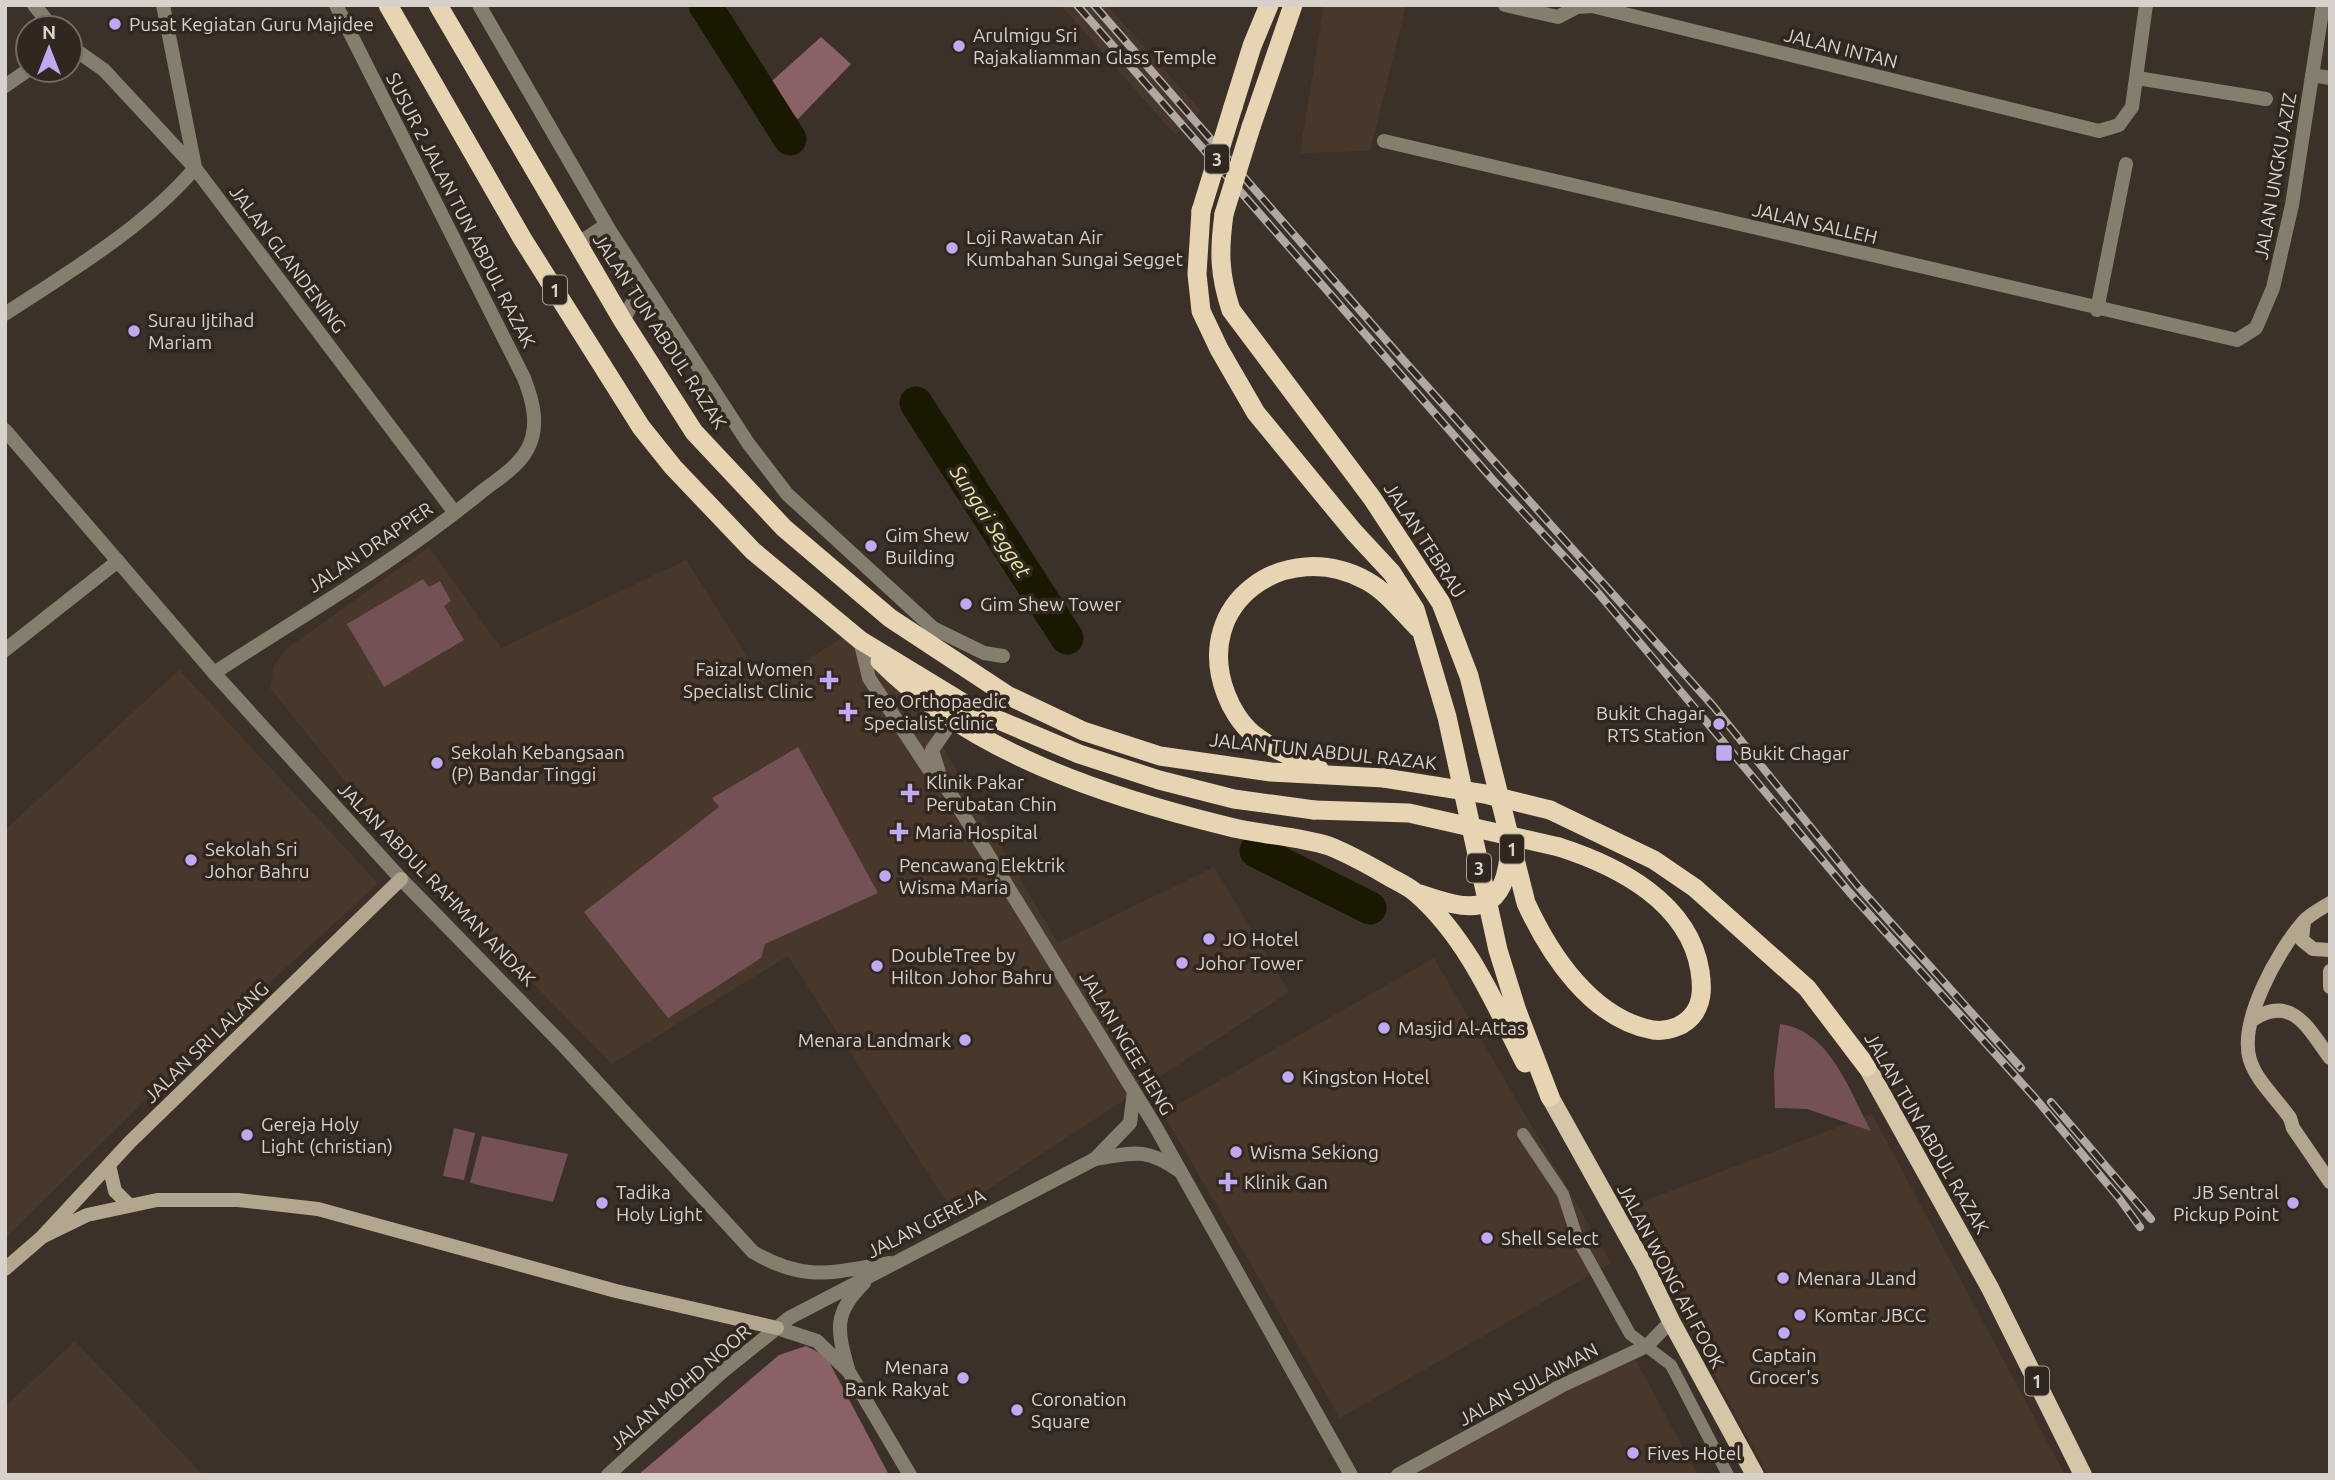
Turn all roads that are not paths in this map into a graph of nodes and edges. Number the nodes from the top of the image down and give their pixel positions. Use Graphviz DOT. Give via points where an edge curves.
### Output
graph roads {
  1 [pos="163,5"];
  2 [pos="336,5"];
  3 [pos="388,5"];
  4 [pos="438,5"];
  5 [pos="478,5"];
  6 [pos="1269,5"];
  7 [pos="1293,5"];
  8 [pos="1505,5"];
  9 [pos="2147,5"];
  10 [pos="2323,5"];
  11 [pos="1577,6"];
  12 [pos="84,56"];
  13 [pos="2312,75"];
  14 [pos="2137,78"];
  15 [pos="2330,78"];
  16 [pos="2266,99"];
  17 [pos="1384,141"];
  18 [pos="2126,164"];
  19 [pos="195,168"];
  20 [pos="606,225"];
  21 [pos="577,244"];
  22 [pos="643,282"];
  23 [pos="2097,310"];
  24 [pos="5,314"];
  25 [pos="623,321"];
  26 [pos="2237,340"];
  27 [pos="5,430"];
  28 [pos="532,436"];
  29 [pos="1372,498"];
  30 [pos="456,513"];
  31 [pos="118,561"];
  32 [pos="1423,634"];
  33 [pos="860,640"];
  34 [pos="5,650"];
  35 [pos="1003,656"];
  36 [pos="214,673"];
  37 [pos="953,720"];
  38 [pos="1330,773"];
  39 [pos="942,780"];
  40 [pos="1511,845"];
  41 [pos="401,879"];
  42 [pos="1415,892"];
  43 [pos="2330,903"];
  44 [pos="1486,904"];
  45 [pos="2305,920"];
  46 [pos="2330,950"];
  47 [pos="2330,971"];
  48 [pos="2330,987"];
  49 [pos="2254,1019"];
  50 [pos="2330,1058"];
  51 [pos="1867,1067"];
  52 [pos="1134,1090"];
  53 [pos="1550,1097"];
  54 [pos="1523,1134"];
  55 [pos="1096,1158"];
  56 [pos="109,1165"];
  57 [pos="1182,1172"];
  58 [pos="2330,1182"];
  59 [pos="128,1204"];
  60 [pos="42,1237"];
  61 [pos="890,1263"];
  62 [pos="5,1269"];
  63 [pos="1671,1321"];
  64 [pos="778,1328"];
  65 [pos="1647,1346"];
  66 [pos="849,1372"];
  67 [pos="608,1475"];
  68 [pos="910,1475"];
  69 [pos="1351,1475"];
  70 [pos="1398,1475"];
  71 [pos="1728,1475"];
  72 [pos="1755,1475"];
  73 [pos="2083,1475"];
  1 -- 19 [label="street"];
  2 -- 28 [label="street, SUSUR 2 JALAN TUN ABDUL RAZAK" via="524,378 532,399"];
  3 -- 33 [label="highway, 1" via="522,238 641,427 753,551"];
  4 -- 21 [label="highway, JALAN TUN ABDUL RAZAK / 1"];
  5 -- 20 [label="street"];
  6 -- 32 [label="highway, 3, bridge" via="1201,211 1197,274 1201,311 1256,413 1406,590"];
  7 -- 29 [label="highway, JALAN TEBRAU / 3, bridge" via="1224,214 1221,279 1231,310"];
  8 -- 11 [label="street, JALAN INTAN" via="1558,17"];
  9 -- 14 [label="street, JALAN INTAN"];
  10 -- 13 [label="street, JALAN UNGKU AZIZ"];
  11 -- 14 [label="street, JALAN INTAN" via="2099,131 2119,125 2126,117"];
  12 -- 19 [label="street, JALAN GLANDENING" via="104,70"];
  13 -- 15 [label="street"];
  13 -- 26 [label="street, JALAN UNGKU AZIZ" via="2292,205 2273,288 2256,328"];
  14 -- 16 [label="street"];
  17 -- 23 [label="street, JALAN SALLEH"];
  18 -- 23 [label="street"];
  19 -- 24 [label="street" via="173,194"];
  19 -- 30 [label="street, JALAN GLANDENING"];
  20 -- 21 [label="street"];
  20 -- 22 [label="street"];
  21 -- 25 [label="highway, JALAN TUN ABDUL RAZAK / 1"];
  22 -- 25 [label="street"];
  22 -- 35 [label="street" via="748,443 787,494 933,628 984,653"];
  23 -- 26 [label="street, JALAN SALLEH"];
  25 -- 38 [label="highway, JALAN TUN ABDUL RAZAK / 1" via="694,432 740,483 784,528 880,610 950,660 1048,715 1160,756 1271,772"];
  27 -- 31 [label="street, JALAN ABDUL RAHMAN ANDAK"];
  28 -- 30 [label="street, JALAN DRAPPER" via="514,465"];
  29 -- 40 [label="highway, JALAN TEBRAU / 1" via="1424,574 1457,639"];
  30 -- 36 [label="street, JALAN DRAPPER"];
  31 -- 34 [label="street"];
  31 -- 36 [label="street, JALAN ABDUL RAHMAN ANDAK"];
  32 -- 38 [label="highway" via="1367,581 1332,567 1296,566 1270,575 1246,592 1227,615 1217,644 1219,677 1231,707 1251,732 1283,753"];
  32 -- 44 [label="highway, 3" via="1456,755"];
  33 -- 37 [label="highway" via="900,681"];
  33 -- 39 [label="street, JALAN NGEE HENG" via="869,678 928,768"];
  33 -- 40 [label="highway, JALAN TEBRAU / 1, bridge" via="975,710 1079,754 1158,780 1234,799 1314,810 1409,813 1598,860 1654,895 1682,924 1702,985 1695,1013 1664,1031 1638,1027 1588,995 1540,934 1526,903"];
  36 -- 41 [label="street, JALAN ABDUL RAHMAN ANDAK"];
  37 -- 39 [label="street" via="932,750"];
  37 -- 42 [label="highway" via="1091,786 1234,828 1327,846"];
  38 -- 51 [label="highway, JALAN TUN ABDUL RAZAK / 1, bridge" via="1485,794 1550,810 1654,860 1695,888 1807,988"];
  39 -- 52 [label="street, JALAN NGEE HENG"];
  40 -- 44 [label="highway" via="1507,880"];
  41 -- 56 [label="main road, JALAN SRI LALANG"];
  41 -- 61 [label="street, JALAN ABDUL RAHMAN ANDAK" via="563,1045 753,1252 795,1272 825,1273"];
  42 -- 44 [label="highway" via="1472,907"];
  42 -- 53 [label="highway" via="1441,917 1472,960 1526,1064"];
  43 -- 45 [label="main road"];
  44 -- 53 [label="highway, 3" via="1517,1011"];
  45 -- 46 [label="main road" via="2302,940 2313,949"];
  45 -- 49 [label="main road" via="2276,960"];
  47 -- 48 [label="main road"];
  49 -- 50 [label="main road" via="2279,1010 2298,1016"];
  49 -- 58 [label="main road" via="2247,1042 2251,1064"];
  51 -- 73 [label="main road, JALAN TUN ABDUL RAZAK / 1" via="1990,1288"];
  52 -- 55 [label="street, JALAN GEREJA" via="1130,1123"];
  52 -- 57 [label="street, JALAN NGEE HENG"];
  53 -- 63 [label="main road, JALAN WONG AH FOOK"];
  54 -- 65 [label="street" via="1563,1194 1577,1240 1630,1334"];
  55 -- 57 [label="street, JALAN GEREJA" via="1154,1154"];
  55 -- 61 [label="street, JALAN GEREJA"];
  56 -- 59 [label="main road" via="115,1191"];
  56 -- 60 [label="main road, JALAN SRI LALANG"];
  57 -- 69 [label="street, JALAN NGEE HENG"];
  59 -- 60 [label="main road" via="87,1215"];
  59 -- 64 [label="main road" via="238,1199 318,1209 617,1291"];
  60 -- 62 [label="main road"];
  61 -- 64 [label="street, JALAN GEREJA"];
  61 -- 66 [label="street" via="847,1300 839,1336"];
  63 -- 65 [label="street, JALAN SULAIMAN"];
  63 -- 72 [label="main road, JALAN WONG AH FOOK"];
  64 -- 66 [label="street" via="817,1341"];
  64 -- 67 [label="street, JALAN MOHD NOOR"];
  65 -- 70 [label="street, JALAN SULAIMAN" via="1561,1386"];
  65 -- 71 [label="street" via="1671,1365"];
  66 -- 68 [label="street"];
}
